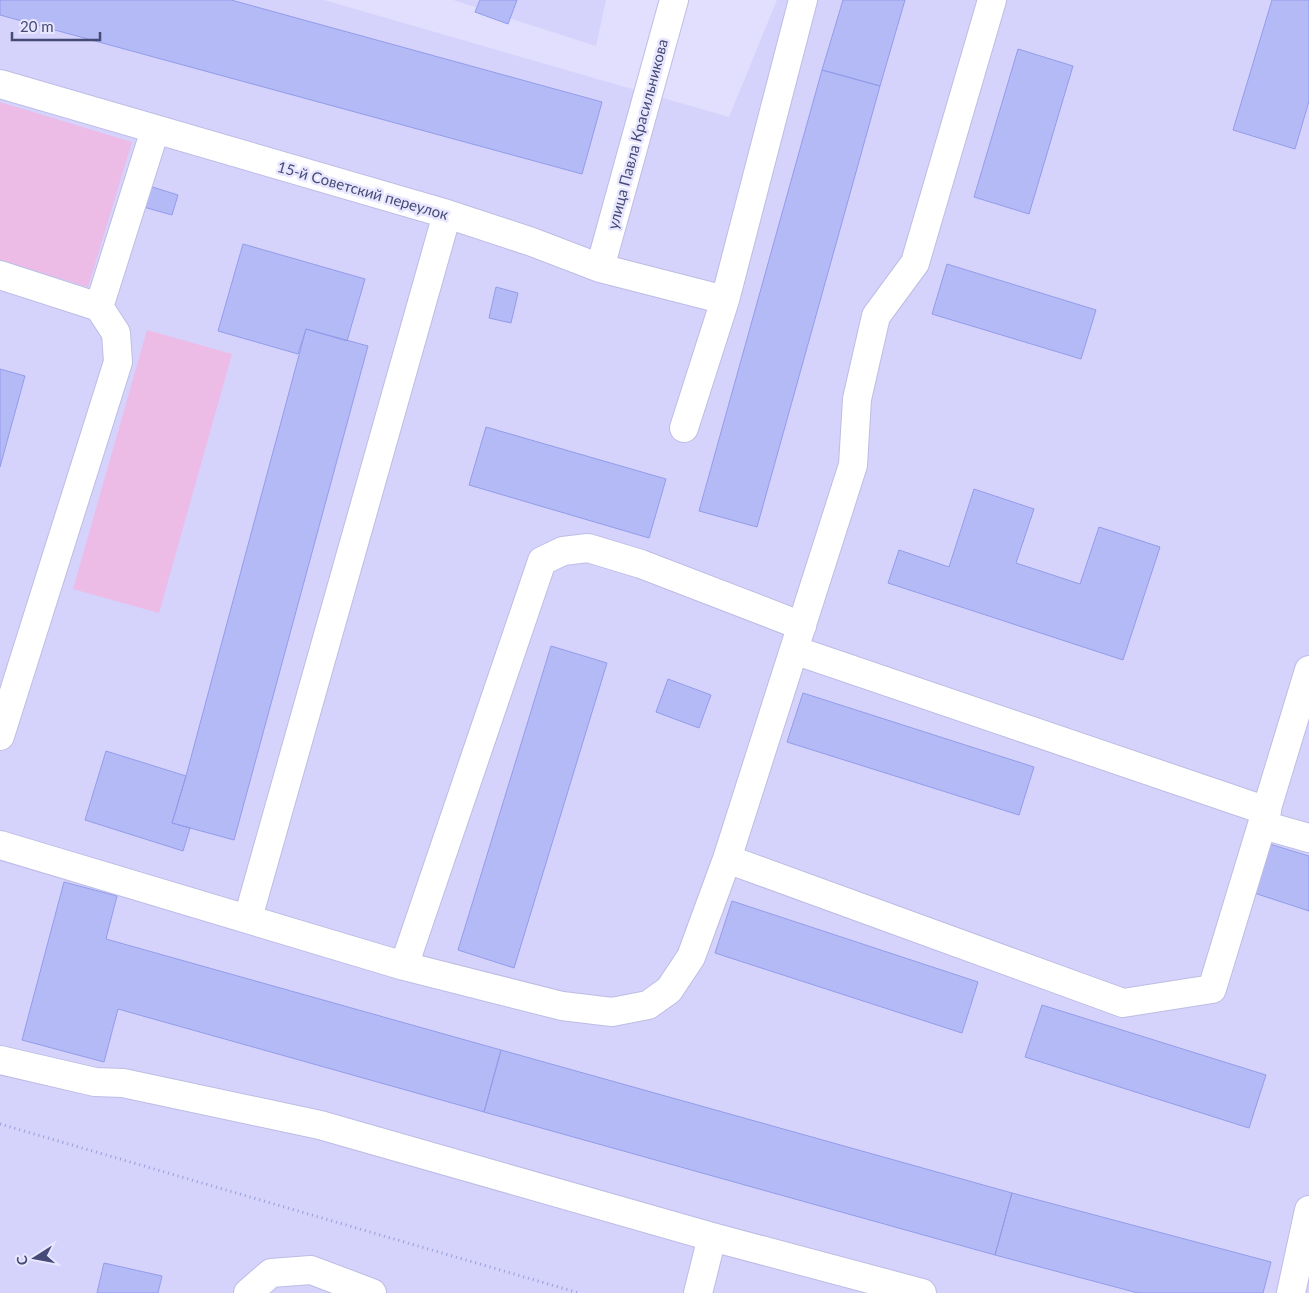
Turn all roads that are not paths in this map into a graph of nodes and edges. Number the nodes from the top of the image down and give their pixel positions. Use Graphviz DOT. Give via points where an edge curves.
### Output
graph roads {
  1 [pos="674,0"];
  2 [pos="803,0"];
  3 [pos="992,0"];
  4 [pos="0,84"];
  5 [pos="156,130"];
  6 [pos="447,214"];
  7 [pos="600,268"];
  8 [pos="0,274"];
  9 [pos="725,300"];
  10 [pos="99,307"];
  11 [pos="684,428"];
  12 [pos="798,638"];
  13 [pos="1309,670"];
  14 [pos="1304,708"];
  15 [pos="0,736"];
  16 [pos="1265,818"];
  17 [pos="1309,838"];
  18 [pos="0,844"];
  19 [pos="727,860"];
  20 [pos="248,918"];
  21 [pos="404,966"];
  22 [pos="0,1060"];
  23 [pos="1309,1210"];
  24 [pos="712,1237"];
  25 [pos="248,1293"];
  26 [pos="372,1293"];
  27 [pos="698,1293"];
  28 [pos="922,1293"];
  29 [pos="1291,1293"];
  1 -- 7 [label="street, улица Павла Красильникова"];
  2 -- 9 [label="street"];
  3 -- 12 [label="street" via="915,263 876,316 856,399 853,465"];
  4 -- 5 [label="street, 15-й Советский переулок"];
  5 -- 6 [label="street, 15-й Советский переулок"];
  5 -- 10 [label="street"];
  6 -- 7 [label="street, 15-й Советский переулок"];
  6 -- 20 [label="street"];
  7 -- 9 [label="street, 15-й Советский переулок"];
  8 -- 10 [label="street"];
  9 -- 11 [label="street"];
  10 -- 15 [label="street" via="116,333 118,362"];
  12 -- 16 [label="street"];
  12 -- 19 [label="street"];
  12 -- 21 [label="street" via="641,564 588,548 563,551 542,561"];
  13 -- 14 [label="street"];
  14 -- 16 [label="street"];
  16 -- 17 [label="street"];
  16 -- 19 [label="street" via="1212,989 1123,1003"];
  18 -- 20 [label="street"];
  19 -- 21 [label="street" via="692,957 669,990 648,1006 612,1012 562,1006"];
  20 -- 21 [label="street"];
  22 -- 24 [label="street" via="95,1082 123,1083 320,1125"];
  23 -- 29 [label="street"];
  24 -- 27 [label="street"];
  24 -- 28 [label="street"];
  25 -- 26 [label="street" via="271,1273 311,1270"];
}
